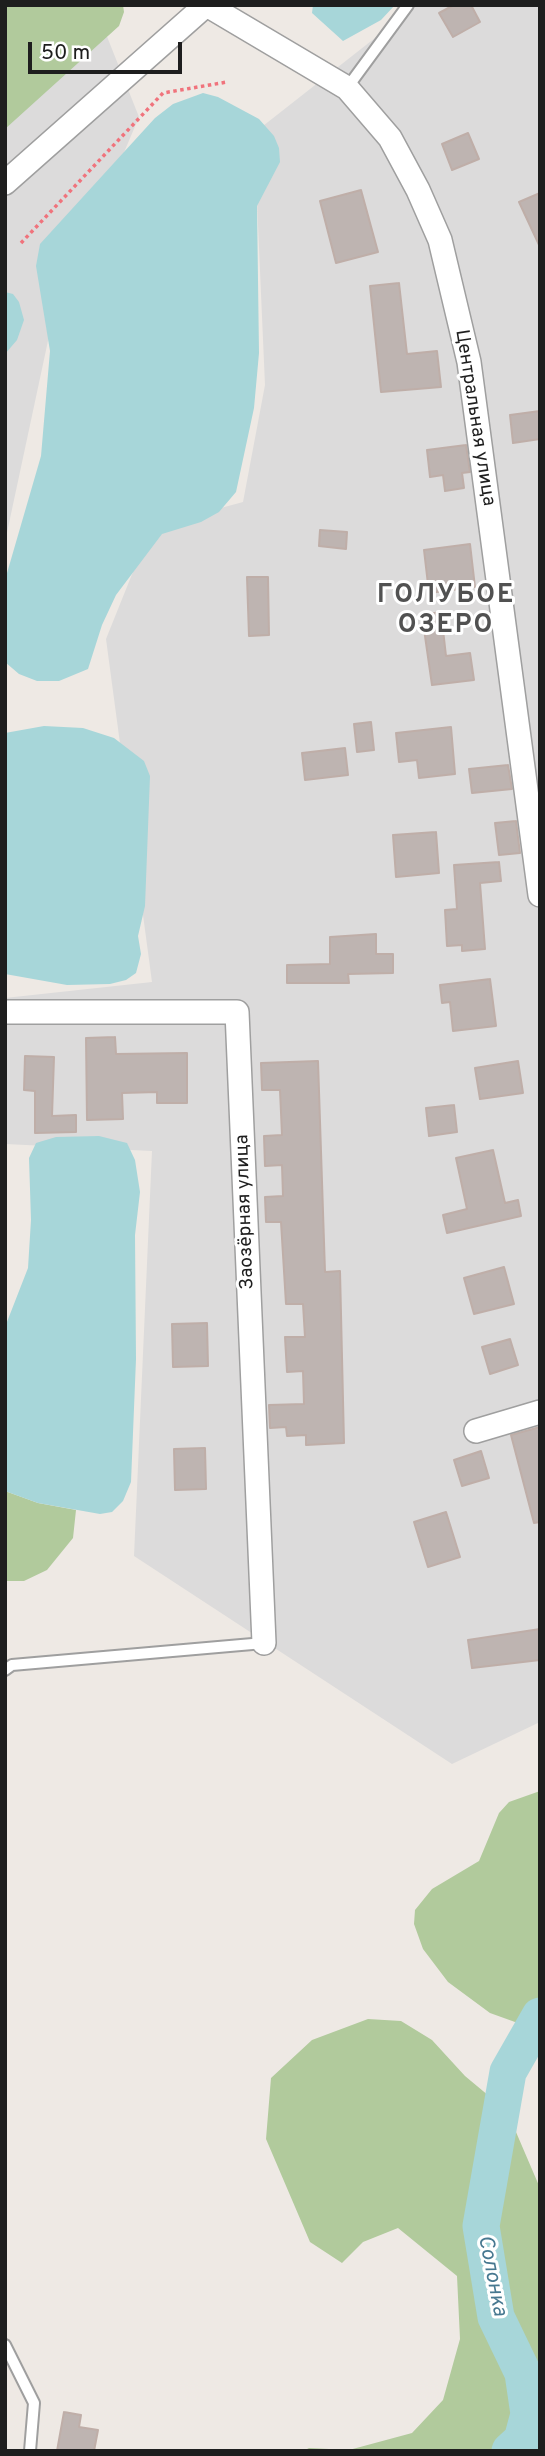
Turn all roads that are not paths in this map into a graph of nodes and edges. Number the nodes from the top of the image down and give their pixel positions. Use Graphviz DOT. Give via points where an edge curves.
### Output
graph roads {
  1 [pos="206,5"];
  2 [pos="408,5"];
  3 [pos="347,89"];
  4 [pos="5,183"];
  5 [pos="540,895"];
  6 [pos="5,1012"];
  7 [pos="540,1412"];
  8 [pos="477,1430"];
  9 [pos="264,1643"];
  10 [pos="5,1670"];
  11 [pos="5,2345"];
  12 [pos="30,2451"];
  1 -- 3 [label="street, Центральная улица"];
  1 -- 4 [label="street"];
  2 -- 3 [label="lane"];
  3 -- 5 [label="street, Центральная улица" via="390,138 418,190 440,240 466,348"];
  6 -- 9 [label="street, Заозёрная улица" via="237,1012"];
  7 -- 8 [label="street"];
  9 -- 10 [label="lane" via="12,1665"];
  11 -- 12 [label="lane" via="34,2403"];
}
